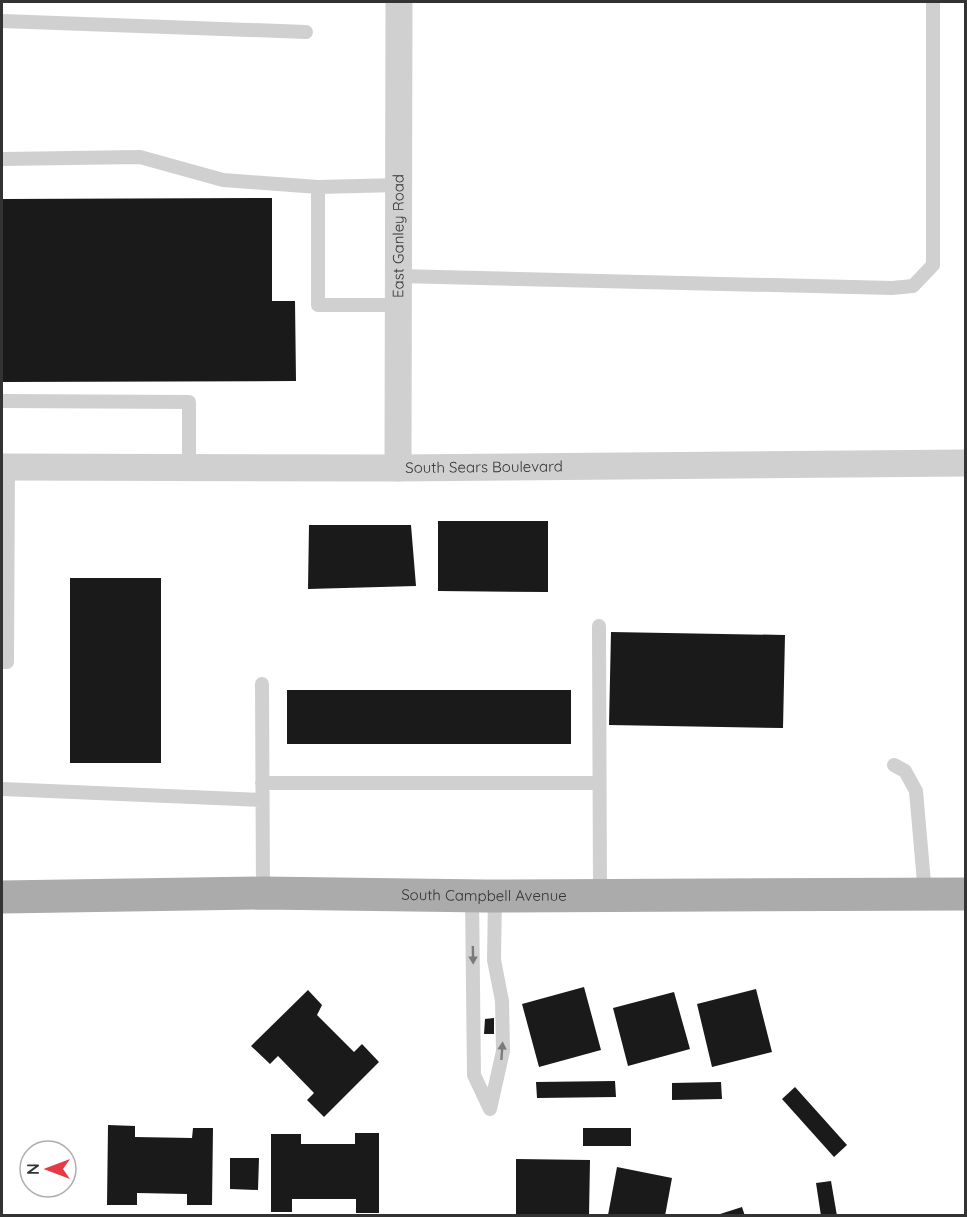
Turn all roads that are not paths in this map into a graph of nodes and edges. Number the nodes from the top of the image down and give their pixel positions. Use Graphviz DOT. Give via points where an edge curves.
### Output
graph roads {
  1 [pos="399,2"];
  2 [pos="933,2"];
  3 [pos="2,21"];
  4 [pos="306,32"];
  5 [pos="2,159"];
  6 [pos="399,185"];
  7 [pos="318,187"];
  8 [pos="398,276"];
  9 [pos="398,305"];
  10 [pos="2,401"];
  11 [pos="966,463"];
  12 [pos="5,467"];
  13 [pos="189,467"];
  14 [pos="398,468"];
  15 [pos="5,556"];
  16 [pos="599,626"];
  17 [pos="2,662"];
  18 [pos="262,684"];
  19 [pos="894,765"];
  20 [pos="262,783"];
  21 [pos="596,783"];
  22 [pos="2,789"];
  23 [pos="262,800"];
  24 [pos="263,893"];
  25 [pos="925,894"];
  26 [pos="966,894"];
  27 [pos="483,896"];
  28 [pos="2,897"];
  29 [pos="600,897"];
  1 -- 6 [label="street, East Ganley Road"];
  2 -- 8 [label="lane" via="933,265 913,286"];
  3 -- 4 [label="lane"];
  5 -- 7 [label="lane" via="140,157 222,180"];
  6 -- 7 [label="lane"];
  6 -- 8 [label="street, East Ganley Road"];
  7 -- 9 [label="lane" via="318,305"];
  8 -- 9 [label="street, East Ganley Road"];
  9 -- 14 [label="street, East Ganley Road"];
  10 -- 13 [label="lane" via="189,402"];
  11 -- 14 [label="street, South Sears Boulevard"];
  12 -- 13 [label="street, South Sears Boulevard"];
  12 -- 15 [label="lane"];
  13 -- 14 [label="street, South Sears Boulevard"];
  15 -- 17 [label="lane" via="7,662"];
  16 -- 29 [label="lane"];
  18 -- 20 [label="lane"];
  19 -- 25 [label="lane" via="905,771 916,791"];
  20 -- 21 [label="lane"];
  20 -- 23 [label="lane"];
  22 -- 23 [label="lane"];
  23 -- 24 [label="lane"];
  24 -- 27 [label="main road, South Campbell Avenue"];
  24 -- 28 [label="main road, South Campbell Avenue"];
  25 -- 26 [label="main road, South Campbell Avenue"];
  25 -- 29 [label="main road, South Campbell Avenue"];
  27 -- 27 [label="lane, one-way" via="474,1075 490,1108 503,1052 502,1001"];
  27 -- 29 [label="main road, South Campbell Avenue"];
}
